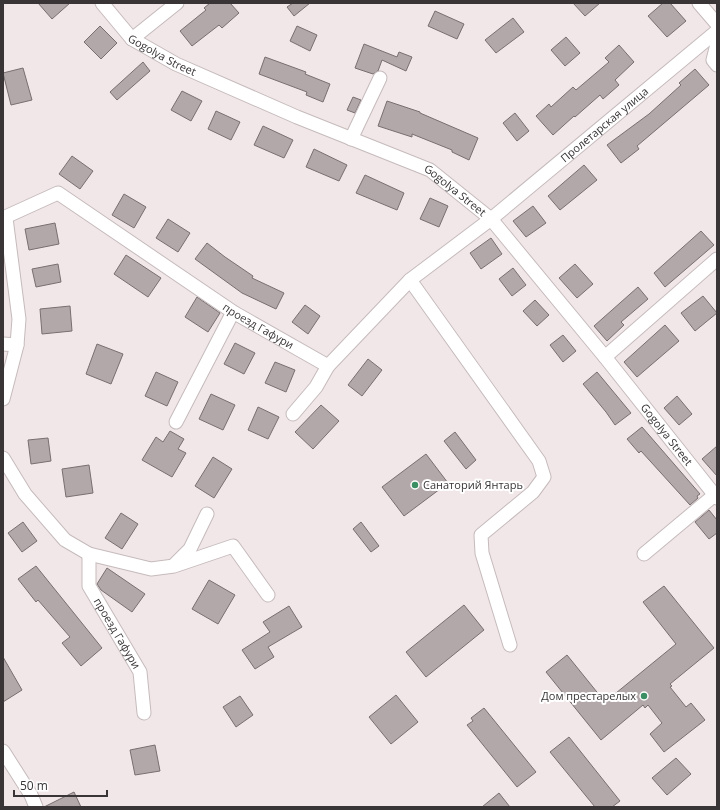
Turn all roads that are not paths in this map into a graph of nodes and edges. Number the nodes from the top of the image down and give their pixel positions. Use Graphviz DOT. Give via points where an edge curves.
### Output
graph roads {
  1 [pos="102,3"];
  2 [pos="177,3"];
  3 [pos="699,3"];
  4 [pos="717,24"];
  5 [pos="717,31"];
  6 [pos="132,39"];
  7 [pos="717,44"];
  8 [pos="717,65"];
  9 [pos="380,78"];
  10 [pos="351,139"];
  11 [pos="4,218"];
  12 [pos="491,219"];
  13 [pos="717,259"];
  14 [pos="410,280"];
  15 [pos="233,312"];
  16 [pos="3,344"];
  17 [pos="17,345"];
  18 [pos="605,358"];
  19 [pos="328,366"];
  20 [pos="3,399"];
  21 [pos="293,414"];
  22 [pos="176,422"];
  23 [pos="3,458"];
  24 [pos="716,495"];
  25 [pos="207,514"];
  26 [pos="89,554"];
  27 [pos="644,554"];
  28 [pos="174,566"];
  29 [pos="268,595"];
  30 [pos="510,645"];
  31 [pos="144,714"];
  32 [pos="3,751"];
  33 [pos="36,807"];
  1 -- 6 [label="street, Gogolya Street"];
  2 -- 6 [label="street"];
  3 -- 4 [label="street"];
  5 -- 12 [label="street, Пролетарская улица"];
  6 -- 10 [label="street, Gogolya Street" via="176,64"];
  7 -- 8 [label="street" via="713,60"];
  9 -- 10 [label="street"];
  10 -- 12 [label="street, Gogolya Street" via="430,170"];
  11 -- 15 [label="street, проезд Гафури" via="58,193"];
  11 -- 17 [label="street" via="19,319"];
  12 -- 14 [label="street"];
  12 -- 18 [label="street, Gogolya Street"];
  13 -- 18 [label="street"];
  14 -- 19 [label="street"];
  14 -- 30 [label="street" via="539,461 544,478 533,492 481,535 482,553"];
  15 -- 19 [label="street, проезд Гафури"];
  15 -- 22 [label="street"];
  16 -- 17 [label="street"];
  17 -- 20 [label="street"];
  18 -- 24 [label="street, Gogolya Street"];
  19 -- 21 [label="street" via="316,387"];
  23 -- 26 [label="street" via="25,494 65,540"];
  24 -- 27 [label="street"];
  25 -- 28 [label="street" via="190,549"];
  26 -- 28 [label="street" via="151,568"];
  26 -- 31 [label="street, проезд Гафури" via="89,586 140,672"];
  28 -- 29 [label="street" via="233,546"];
  32 -- 33 [label="street"];
}
